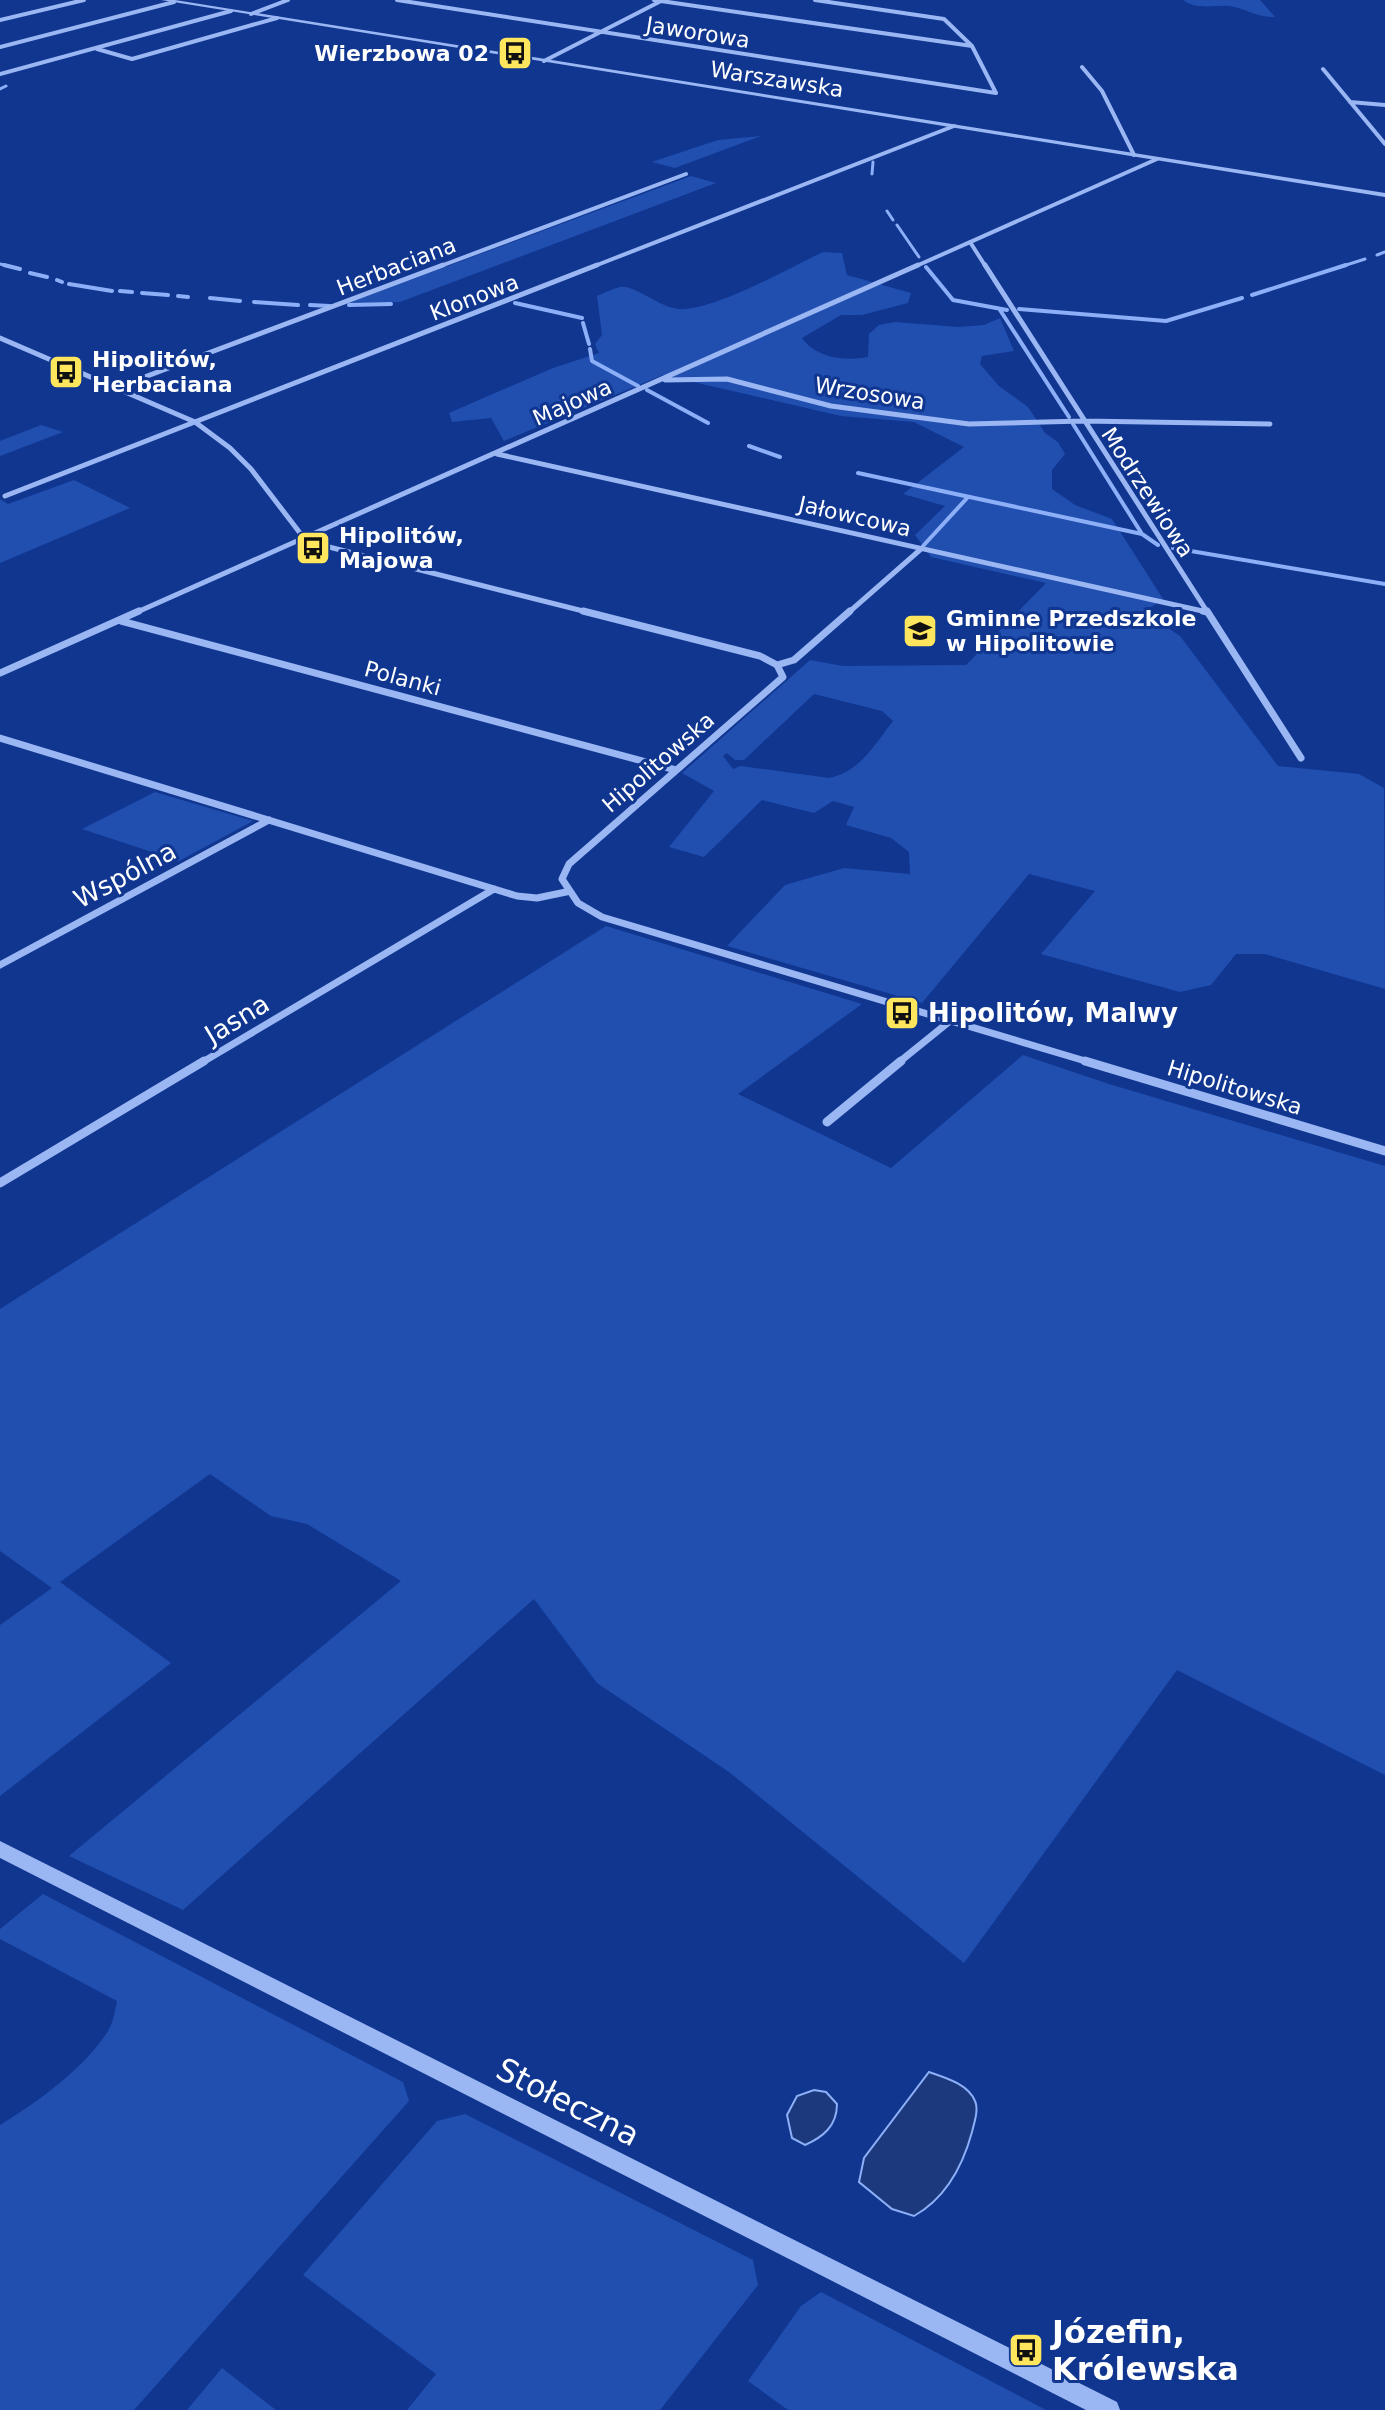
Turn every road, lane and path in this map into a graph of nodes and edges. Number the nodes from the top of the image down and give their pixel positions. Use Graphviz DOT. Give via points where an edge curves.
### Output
graph roads {
  1 [pos="84,0"];
  2 [pos="164,0"];
  3 [pos="288,0"];
  4 [pos="397,0"];
  5 [pos="654,0"];
  6 [pos="662,0"];
  7 [pos="815,0"];
  8 [pos="174,2"];
  9 [pos="231,11"];
  10 [pos="251,14"];
  11 [pos="277,18"];
  12 [pos="0,20"];
  13 [pos="597,32"];
  14 [pos="972,46"];
  15 [pos="0,47"];
  16 [pos="93,48"];
  17 [pos="544,61"];
  18 [pos="1082,67"];
  19 [pos="1323,69"];
  20 [pos="0,74"];
  21 [pos="1349,102"];
  22 [pos="1385,105"];
  23 [pos="954,126"];
  24 [pos="1384,142"];
  25 [pos="1134,155"];
  26 [pos="1157,159"];
  27 [pos="686,174"];
  28 [pos="1385,195"];
  29 [pos="970,242"];
  30 [pos="0,338"];
  31 [pos="656,382"];
  32 [pos="117,387"];
  33 [pos="1083,421"];
  34 [pos="195,422"];
  35 [pos="1270,424"];
  36 [pos="496,453"];
  37 [pos="5,496"];
  38 [pos="306,539"];
  39 [pos="921,549"];
  40 [pos="1207,612"];
  41 [pos="121,621"];
  42 [pos="777,665"];
  43 [pos="0,673"];
  44 [pos="0,738"];
  45 [pos="1301,758"];
  46 [pos="676,770"];
  47 [pos="269,820"];
  48 [pos="494,889"];
  49 [pos="566,892"];
  50 [pos="0,965"];
  51 [pos="950,1021"];
  52 [pos="827,1122"];
  53 [pos="1385,1151"];
  54 [pos="0,1183"];
  55 [pos="0,1849"];
  56 [pos="1109,2410"];
  1 -- 12 [label="street"];
  2 -- 8 [label="street, Warszawska"];
  3 -- 10 [label="street"];
  4 -- 13 [label="street, Jaworowa"];
  5 -- 6 [label="street"];
  6 -- 13 [label="street"];
  6 -- 14 [label="street"];
  7 -- 14 [label="street" via="944,19"];
  8 -- 9 [label="street, Warszawska"];
  8 -- 15 [label="street"];
  9 -- 10 [label="street, Warszawska"];
  9 -- 16 [label="street"];
  10 -- 11 [label="street, Warszawska"];
  11 -- 16 [label="street" via="132,59"];
  11 -- 17 [label="street, Warszawska"];
  13 -- 14 [label="street, Jaworowa" via="996,93"];
  13 -- 17 [label="street"];
  16 -- 20 [label="street"];
  17 -- 23 [label="street, Warszawska"];
  18 -- 25 [label="street" via="1102,91"];
  19 -- 21 [label="street"];
  21 -- 22 [label="street"];
  21 -- 24 [label="street"];
  23 -- 25 [label="street, Warszawska"];
  23 -- 34 [label="street, Klonowa"];
  25 -- 26 [label="street, Warszawska"];
  26 -- 28 [label="street, Warszawska"];
  26 -- 29 [label="street, Majowa"];
  27 -- 32 [label="street, Herbaciana"];
  29 -- 31 [label="street, Majowa"];
  29 -- 33 [label="street, Modrzewiowa"];
  30 -- 32 [label="street"];
  31 -- 33 [label="street, Wrzosowa" via="727,379 831,406 969,424"];
  31 -- 36 [label="street, Majowa"];
  32 -- 34 [label="street"];
  33 -- 35 [label="street, Wrzosowa"];
  33 -- 40 [label="street, Modrzewiowa"];
  34 -- 37 [label="street, Klonowa"];
  34 -- 38 [label="street" via="251,469"];
  36 -- 38 [label="street, Majowa"];
  36 -- 39 [label="street, Jałowcowa"];
  38 -- 41 [label="street, Majowa"];
  38 -- 42 [label="street" via="760,656"];
  39 -- 40 [label="street, Jałowcowa"];
  39 -- 42 [label="street" via="794,660"];
  40 -- 45 [label="street, Modrzewiowa"];
  41 -- 43 [label="street, Majowa"];
  41 -- 46 [label="street, Polanki"];
  42 -- 46 [label="street, Hipolitowska" via="783,677"];
  44 -- 47 [label="street"];
  46 -- 49 [label="street, Hipolitowska" via="569,864 562,879"];
  47 -- 48 [label="street"];
  47 -- 50 [label="street, Wspólna"];
  48 -- 49 [label="street" via="523,898"];
  48 -- 54 [label="street, Jasna"];
  49 -- 51 [label="street, Hipolitowska" via="602,917"];
  51 -- 52 [label="street"];
  51 -- 53 [label="street, Hipolitowska"];
  55 -- 56 [label="street, Stołeczna"];
}
